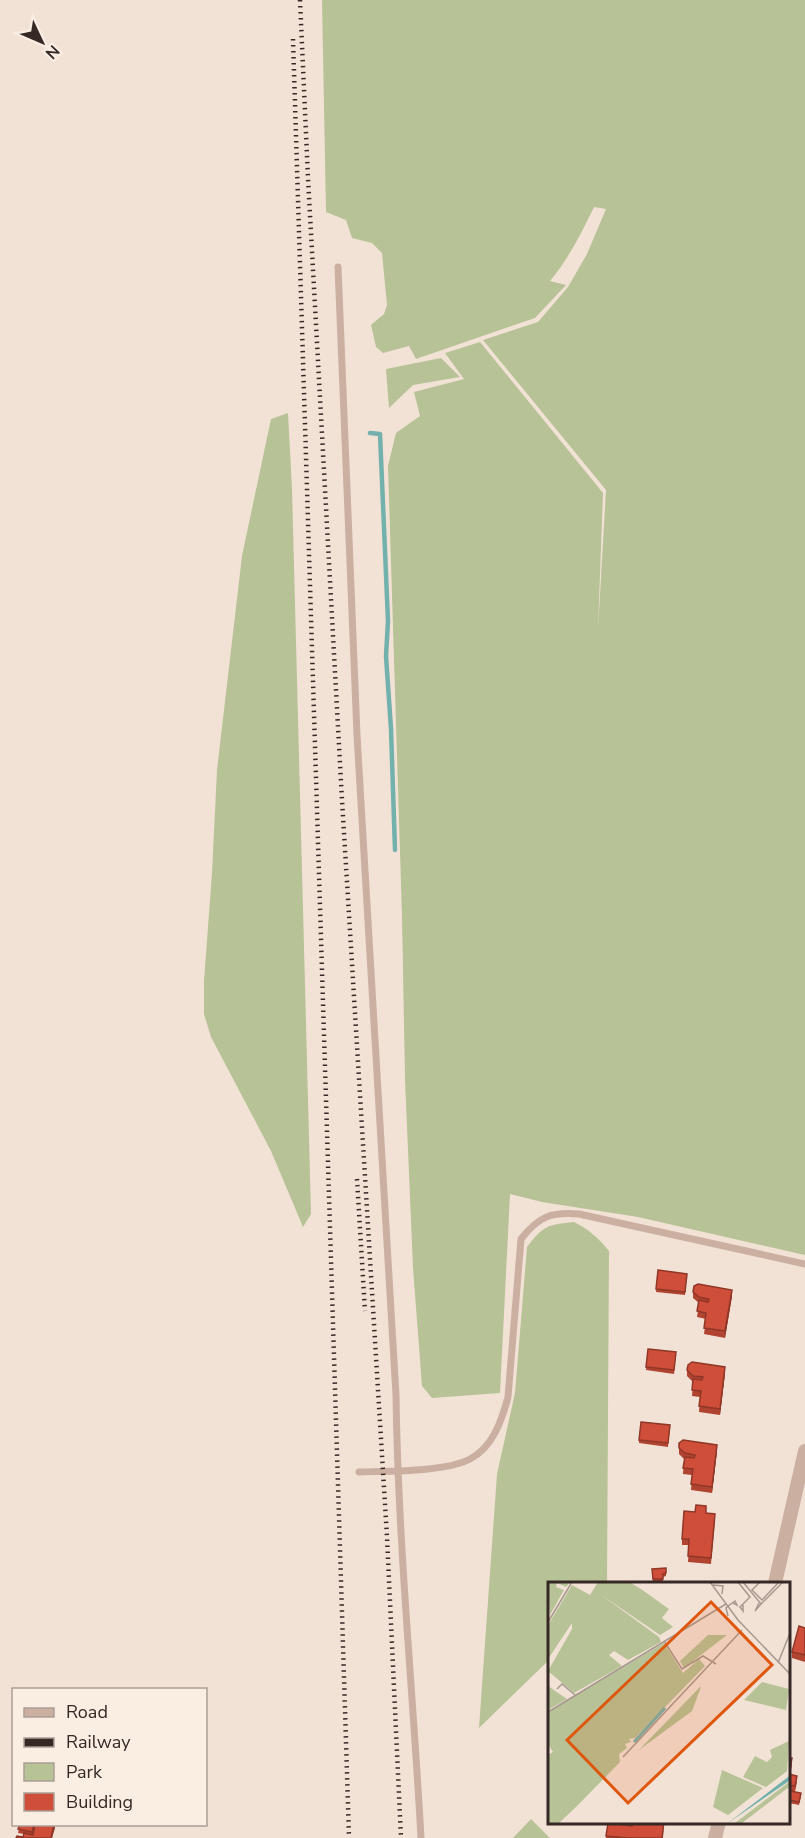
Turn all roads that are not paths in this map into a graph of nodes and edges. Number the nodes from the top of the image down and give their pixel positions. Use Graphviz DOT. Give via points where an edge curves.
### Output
graph roads {
  1 [pos="338,267"];
  2 [pos="805,1264"];
  3 [pos="805,1451"];
  4 [pos="398,1470"];
  5 [pos="359,1472"];
  6 [pos="775,1582"];
  7 [pos="719,1823"];
  8 [pos="421,1838"];
  9 [pos="715,1838"];
  1 -- 4 [label="lane" via="357,735"];
  2 -- 4 [label="lane" via="579,1214 560,1213 543,1218 521,1239 508,1397 494,1436 470,1460"];
  3 -- 6 [label="street"];
  4 -- 5 [label="lane"];
  4 -- 8 [label="lane"];
  7 -- 9 [label="street"];
}
